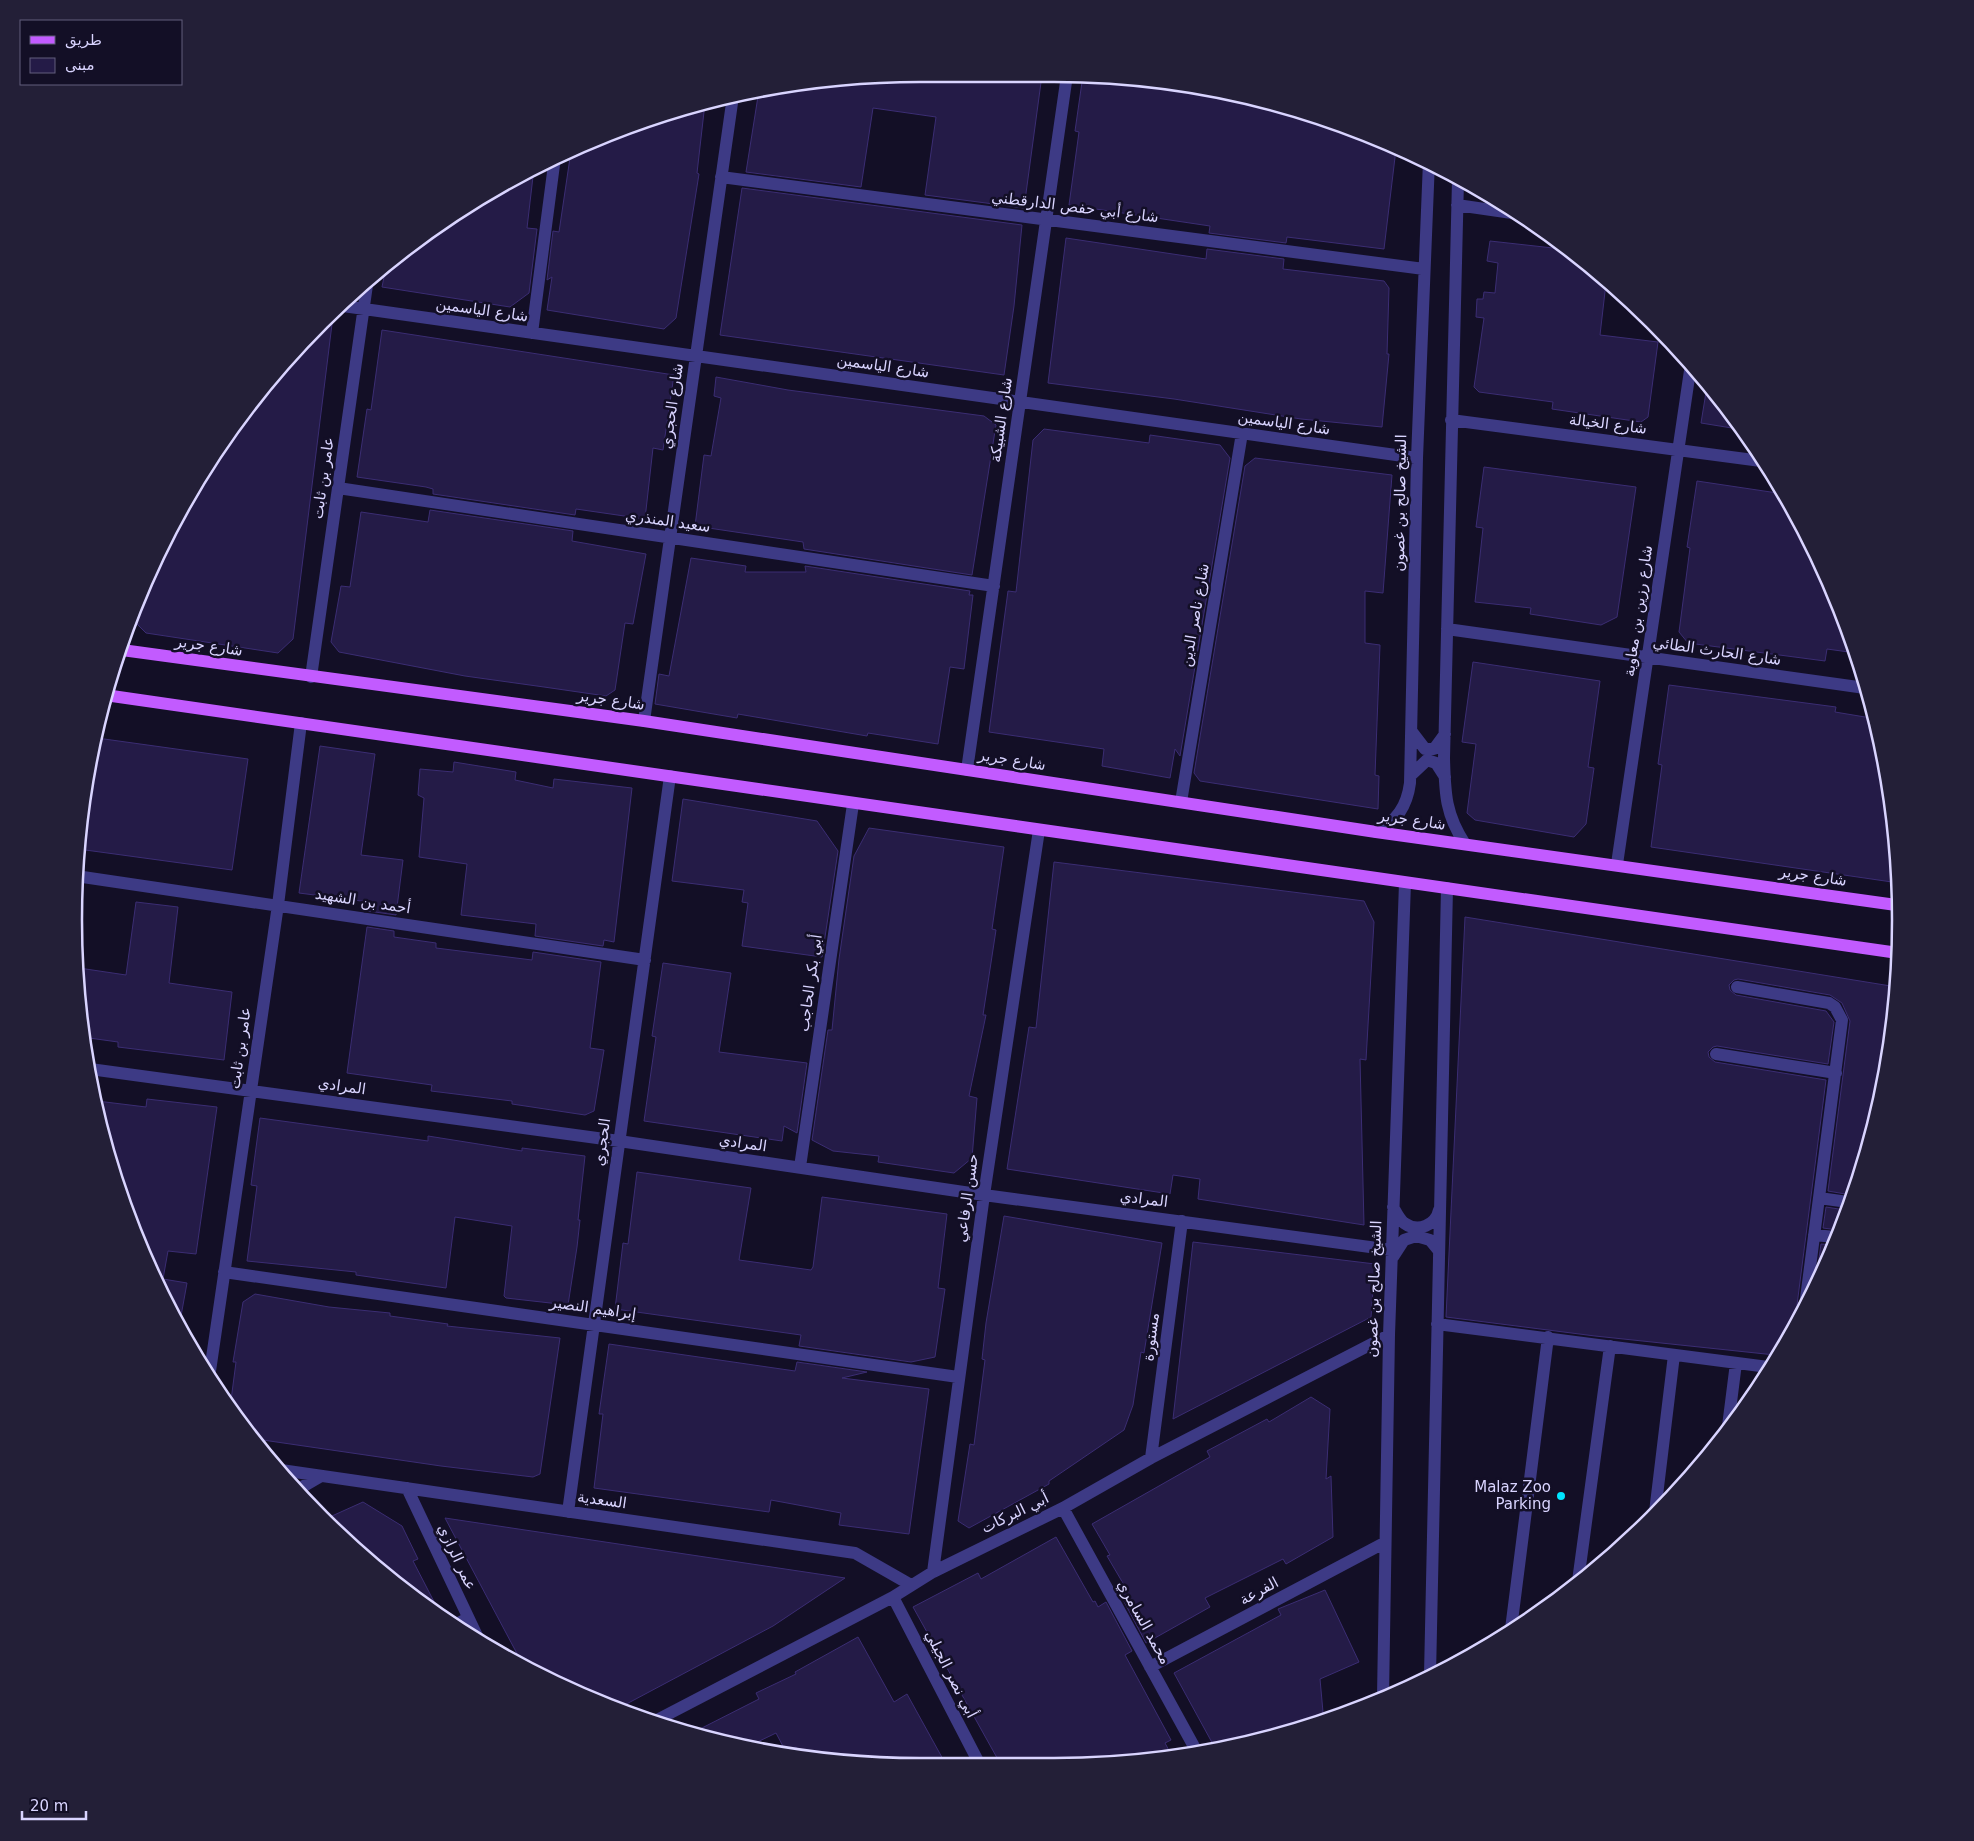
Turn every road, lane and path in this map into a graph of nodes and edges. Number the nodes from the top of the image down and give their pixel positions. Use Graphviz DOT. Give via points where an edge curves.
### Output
graph roads {
  1 [pos="1066,82"];
  2 [pos="732,105"];
  3 [pos="554,167"];
  4 [pos="1429,171"];
  5 [pos="721,177"];
  6 [pos="1458,187"];
  7 [pos="1457,205"];
  8 [pos="1498,211"];
  9 [pos="1046,219"];
  10 [pos="1424,269"];
  11 [pos="366,292"];
  12 [pos="350,307"];
  13 [pos="363,309"];
  14 [pos="532,333"];
  15 [pos="696,356"];
  16 [pos="1689,375"];
  17 [pos="1020,402"];
  18 [pos="1451,420"];
  19 [pos="1242,433"];
  20 [pos="1678,450"];
  21 [pos="1417,458"];
  22 [pos="1753,460"];
  23 [pos="338,488"];
  24 [pos="670,538"];
  25 [pos="994,586"];
  26 [pos="1447,629"];
  27 [pos="128,649"];
  28 [pos="1648,657"];
  29 [pos="311,677"];
  30 [pos="1858,687"];
  31 [pos="114,695"];
  32 [pos="644,721"];
  33 [pos="301,723"];
  34 [pos="1412,732"];
  35 [pos="1444,734"];
  36 [pos="967,770"];
  37 [pos="1411,775"];
  38 [pos="670,776"];
  39 [pos="1445,777"];
  40 [pos="1180,802"];
  41 [pos="853,804"];
  42 [pos="1039,830"];
  43 [pos="1376,832"];
  44 [pos="1465,844"];
  45 [pos="1617,864"];
  46 [pos="84,877"];
  47 [pos="1405,883"];
  48 [pos="1447,888"];
  49 [pos="1891,904"];
  50 [pos="278,905"];
  51 [pos="1891,952"];
  52 [pos="644,960"];
  53 [pos="1737,987"];
  54 [pos="1716,1054"];
  55 [pos="97,1070"];
  56 [pos="1836,1072"];
  57 [pos="251,1090"];
  58 [pos="618,1141"];
  59 [pos="800,1167"];
  60 [pos="984,1195"];
  61 [pos="1819,1198"];
  62 [pos="1843,1201"];
  63 [pos="1393,1206"];
  64 [pos="1440,1208"];
  65 [pos="1182,1220"];
  66 [pos="1814,1235"];
  67 [pos="1830,1236"];
  68 [pos="1439,1251"];
  69 [pos="1391,1255"];
  70 [pos="224,1272"];
  71 [pos="1808,1285"];
  72 [pos="594,1324"];
  73 [pos="1437,1324"];
  74 [pos="1389,1335"];
  75 [pos="1548,1337"];
  76 [pos="1610,1346"];
  77 [pos="1674,1355"];
  78 [pos="1736,1363"];
  79 [pos="211,1365"];
  80 [pos="1762,1366"];
  81 [pos="958,1376"];
  82 [pos="1729,1415"];
  83 [pos="1152,1458"];
  84 [pos="288,1471"];
  85 [pos="321,1476"];
  86 [pos="303,1487"];
  87 [pos="407,1488"];
  88 [pos="1655,1503"];
  89 [pos="1063,1508"];
  90 [pos="568,1512"];
  91 [pos="1384,1543"];
  92 [pos="934,1572"];
  93 [pos="1579,1573"];
  94 [pos="912,1585"];
  95 [pos="893,1597"];
  96 [pos="468,1618"];
  97 [pos="462,1621"];
  98 [pos="1512,1621"];
  99 [pos="473,1629"];
  100 [pos="1150,1667"];
  101 [pos="1430,1669"];
  102 [pos="1382,1691"];
  103 [pos="661,1717"];
  104 [pos="1194,1746"];
  105 [pos="976,1758"];
  1 -- 9 [label="street, شارع الشبيكة"];
  2 -- 5 [label="street, شارع الحجري"];
  3 -- 14 [label="street"];
  4 -- 10 [label="street, الشيخ صالح بن غصون"];
  5 -- 9 [label="street, شارع أبي حفص الدارقطني"];
  5 -- 15 [label="street, شارع الحجري"];
  6 -- 7 [label="street"];
  7 -- 8 [label="street"];
  7 -- 18 [label="street"];
  9 -- 10 [label="street, شارع أبي حفص الدارقطني"];
  9 -- 17 [label="street, شارع الشبيكة"];
  10 -- 21 [label="street, الشيخ صالح بن غصون"];
  11 -- 13 [label="street, عامر بن ثابت"];
  12 -- 13 [label="street, شارع الياسمين"];
  13 -- 14 [label="street, شارع الياسمين"];
  13 -- 23 [label="street, عامر بن ثابت"];
  14 -- 15 [label="street, شارع الياسمين"];
  15 -- 17 [label="street, شارع الياسمين"];
  15 -- 24 [label="street, شارع الحجري"];
  16 -- 20 [label="street, شارع رزين بن معاوية"];
  17 -- 19 [label="street, شارع الياسمين"];
  17 -- 25 [label="street, شارع الشبيكة"];
  18 -- 20 [label="street, شارع الخيالة"];
  18 -- 26 [label="street"];
  19 -- 21 [label="street, شارع الياسمين"];
  19 -- 40 [label="street, شارع ناصر الدين"];
  20 -- 22 [label="street, شارع الخيالة"];
  20 -- 28 [label="street, شارع رزين بن معاوية"];
  21 -- 34 [label="street, الشيخ صالح بن غصون"];
  23 -- 24 [label="street, سعيد المنذري"];
  23 -- 29 [label="street, عامر بن ثابت"];
  24 -- 25 [label="street, سعيد المنذري"];
  24 -- 32 [label="street, شارع الحجري"];
  25 -- 36 [label="street, شارع الشبيكة"];
  26 -- 28 [label="street, شارع الحارث الطائي"];
  26 -- 35 [label="street"];
  27 -- 29 [label="main road, شارع جرير"];
  28 -- 30 [label="street, شارع الحارث الطائي"];
  28 -- 45 [label="street, شارع رزين بن معاوية"];
  29 -- 32 [label="main road, شارع جرير"];
  31 -- 33 [label="main road"];
  32 -- 36 [label="main road, شارع جرير"];
  33 -- 38 [label="main road"];
  33 -- 50 [label="street, عامر بن ثابت"];
  34 -- 35 [label="street" via="1425,749 1434,749"];
  34 -- 37 [label="street, الشيخ صالح بن غصون"];
  35 -- 39 [label="street"];
  36 -- 40 [label="main road, شارع جرير"];
  37 -- 39 [label="street" via="1427,760 1436,763"];
  37 -- 43 [label="street, الشيخ صالح بن غصون" via="1404,808 1387,826"];
  38 -- 41 [label="main road"];
  38 -- 52 [label="street, الحجري"];
  39 -- 44 [label="street" via="1450,817"];
  40 -- 43 [label="main road, شارع جرير"];
  41 -- 42 [label="main road"];
  41 -- 59 [label="street, أبي بكر الحاجب"];
  42 -- 47 [label="main road"];
  42 -- 60 [label="street, حسن الرفاعي"];
  43 -- 44 [label="main road, شارع جرير"];
  44 -- 45 [label="main road, شارع جرير"];
  45 -- 49 [label="main road, شارع جرير"];
  46 -- 50 [label="street, أحمد بن الشهيد"];
  47 -- 48 [label="main road"];
  47 -- 63 [label="street, الشيخ صالح بن غصون"];
  48 -- 51 [label="main road"];
  48 -- 64 [label="street"];
  50 -- 52 [label="street, أحمد بن الشهيد"];
  50 -- 57 [label="street, عامر بن ثابت"];
  52 -- 58 [label="street, الحجري"];
  53 -- 56 [label="street" via="1821,1001 1835,1007 1842,1027"];
  54 -- 56 [label="street"];
  55 -- 57 [label="street, المرادي"];
  56 -- 61 [label="street"];
  57 -- 58 [label="street, المرادي"];
  57 -- 70 [label="street, عامر بن ثابت"];
  58 -- 59 [label="street, المرادي"];
  58 -- 72 [label="street, الحجري"];
  59 -- 60 [label="street, المرادي"];
  60 -- 65 [label="street, المرادي"];
  60 -- 81 [label="street, حسن الرفاعي"];
  61 -- 62 [label="street"];
  61 -- 66 [label="street"];
  63 -- 64 [label="street" via="1404,1223 1418,1227 1430,1225"];
  63 -- 69 [label="street, الشيخ صالح بن غصون"];
  64 -- 68 [label="street"];
  65 -- 69 [label="street, المرادي"];
  65 -- 83 [label="street, مستورة"];
  66 -- 67 [label="street"];
  66 -- 71 [label="street"];
  68 -- 69 [label="street" via="1430,1240 1409,1237"];
  68 -- 73 [label="street"];
  69 -- 74 [label="street, الشيخ صالح بن غصون"];
  70 -- 72 [label="street, إبراهيم النصير"];
  70 -- 79 [label="street, عامر بن ثابت"];
  72 -- 81 [label="street, إبراهيم النصير"];
  72 -- 90 [label="street, الحجري"];
  73 -- 75 [label="street"];
  73 -- 101 [label="street"];
  74 -- 83 [label="street, أبي البركات"];
  74 -- 91 [label="street, الشيخ صالح بن غصون"];
  75 -- 76 [label="street"];
  75 -- 98 [label="street"];
  76 -- 77 [label="street"];
  76 -- 93 [label="street"];
  77 -- 78 [label="street"];
  77 -- 88 [label="street"];
  78 -- 80 [label="street"];
  78 -- 82 [label="street"];
  81 -- 92 [label="street, حسن الرفاعي"];
  83 -- 89 [label="street, أبي البركات"];
  84 -- 85 [label="street, السعدية"];
  85 -- 86 [label="street"];
  85 -- 87 [label="street, السعدية"];
  87 -- 90 [label="street, السعدية"];
  87 -- 96 [label="street, عمر الرازي"];
  89 -- 92 [label="street, أبي البركات"];
  89 -- 100 [label="street, محمد السامري"];
  90 -- 94 [label="street, السعدية" via="855,1553"];
  91 -- 100 [label="street, الفرعة"];
  91 -- 102 [label="street, الشيخ صالح بن غصون"];
  92 -- 94 [label="street, أبي البركات"];
  94 -- 95 [label="street, أبي البركات"];
  95 -- 103 [label="street, أبي البركات"];
  95 -- 105 [label="street, أبي نصر الجيلي"];
  96 -- 97 [label="street"];
  96 -- 99 [label="street, عمر الرازي"];
  100 -- 104 [label="street, محمد السامري"];
}
